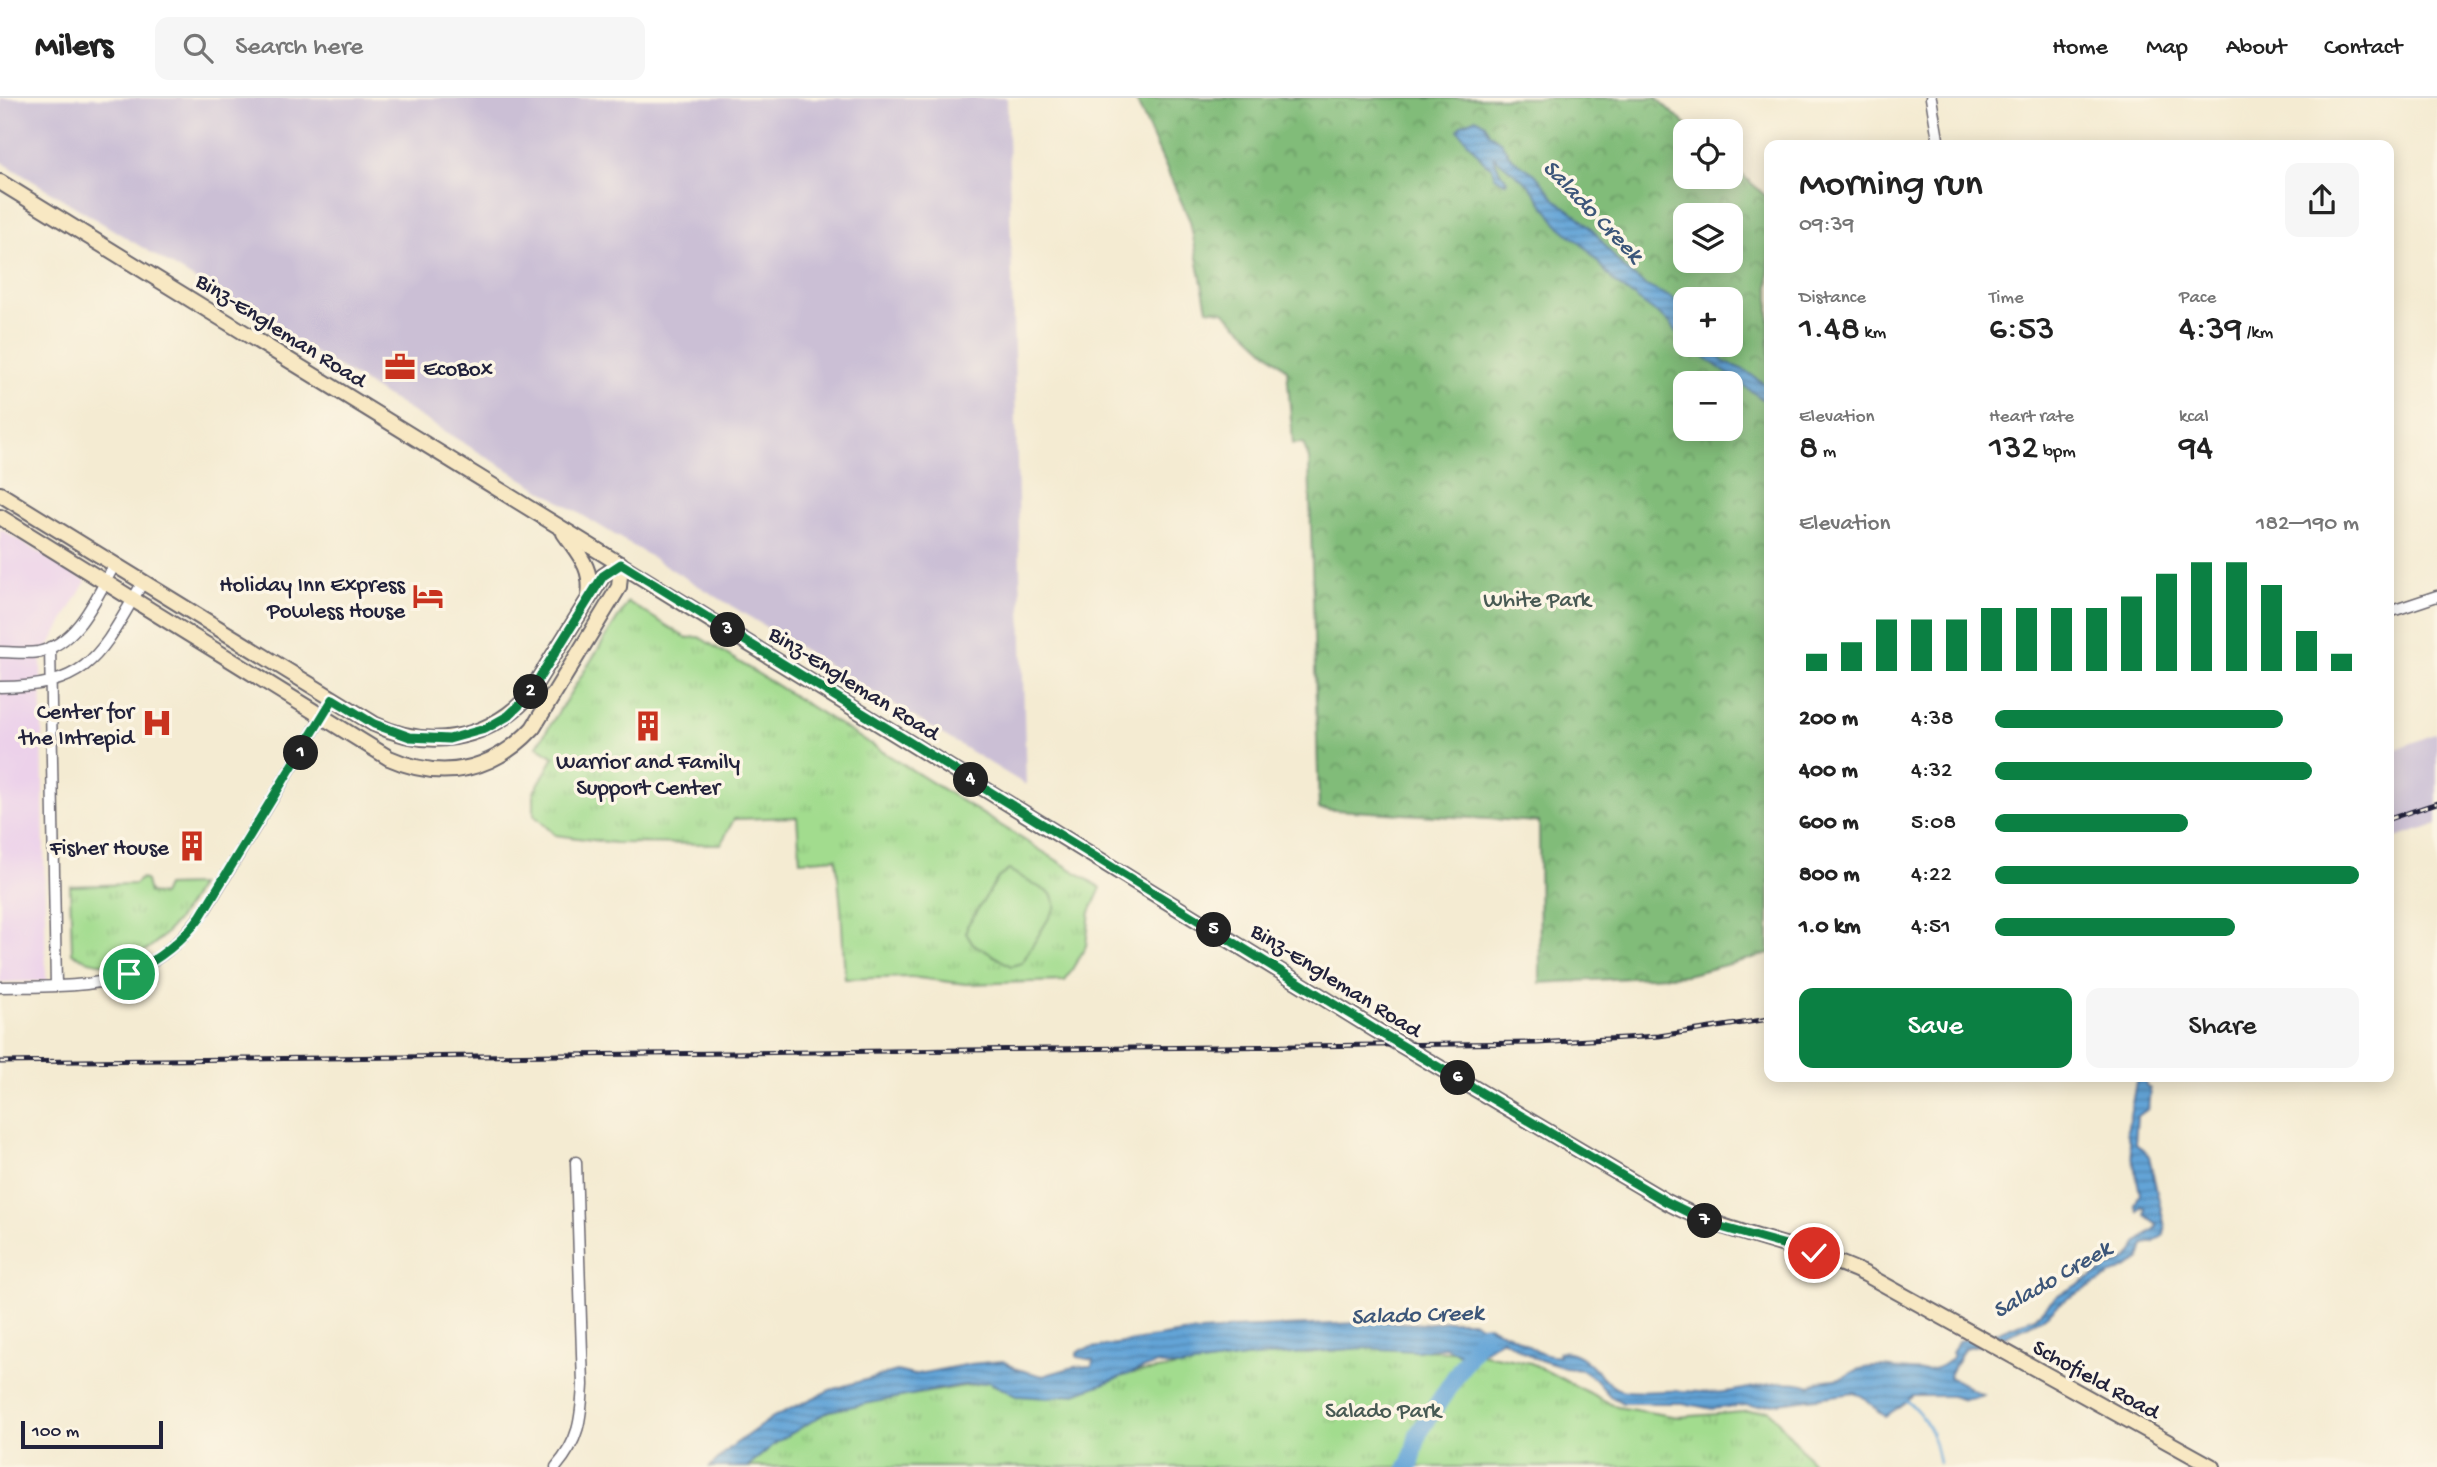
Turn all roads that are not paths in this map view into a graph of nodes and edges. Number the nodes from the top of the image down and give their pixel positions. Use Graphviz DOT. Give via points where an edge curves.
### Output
graph roads {
  1 [pos="1931,98"];
  2 [pos="1939,140"];
  3 [pos="0,182"];
  4 [pos="0,494"];
  5 [pos="0,517"];
  6 [pos="559,526"];
  7 [pos="115,564"];
  8 [pos="621,564"];
  9 [pos="105,582"];
  10 [pos="143,582"];
  11 [pos="2437,596"];
  12 [pos="133,598"];
  13 [pos="589,598"];
  14 [pos="2394,610"];
  15 [pos="50,647"];
  16 [pos="0,652"];
  17 [pos="51,683"];
  18 [pos="0,687"];
  19 [pos="333,699"];
  20 [pos="322,717"];
  21 [pos="56,986"];
  22 [pos="0,987"];
  23 [pos="576,1162"];
  24 [pos="1652,1193"];
  25 [pos="556,1467"];
  26 [pos="2213,1467"];
  1 -- 2 [label="street"];
  3 -- 6 [label="street, Binz-Engleman Road"];
  4 -- 7 [label="street"];
  5 -- 9 [label="street"];
  6 -- 8 [label="street, Binz-Engleman Road"];
  6 -- 13 [label="street" via="587,570"];
  7 -- 9 [label="street"];
  7 -- 10 [label="street"];
  8 -- 13 [label="street" via="603,576"];
  8 -- 20 [label="street" via="619,587 540,718 515,745 486,763 448,771 412,767"];
  8 -- 24 [label="street, Binz-Engleman Road" via="1390,1039"];
  9 -- 12 [label="street"];
  9 -- 15 [label="street" via="77,628"];
  10 -- 12 [label="street"];
  10 -- 19 [label="street"];
  11 -- 14 [label="street"];
  12 -- 17 [label="street" via="96,656"];
  12 -- 20 [label="street"];
  13 -- 19 [label="street" via="526,699 485,729 449,739 410,737 374,724"];
  15 -- 16 [label="street" via="37,652"];
  15 -- 17 [label="street"];
  17 -- 18 [label="street"];
  17 -- 21 [label="street"];
  19 -- 20 [label="street"];
  20 -- 21 [label="street" via="183,939 129,974 94,984"];
  21 -- 22 [label="street"];
  23 -- 25 [label="street" via="582,1404 577,1436"];
  24 -- 26 [label="street, Schofield Road" via="1714,1225 1814,1253 1865,1274"];
}
